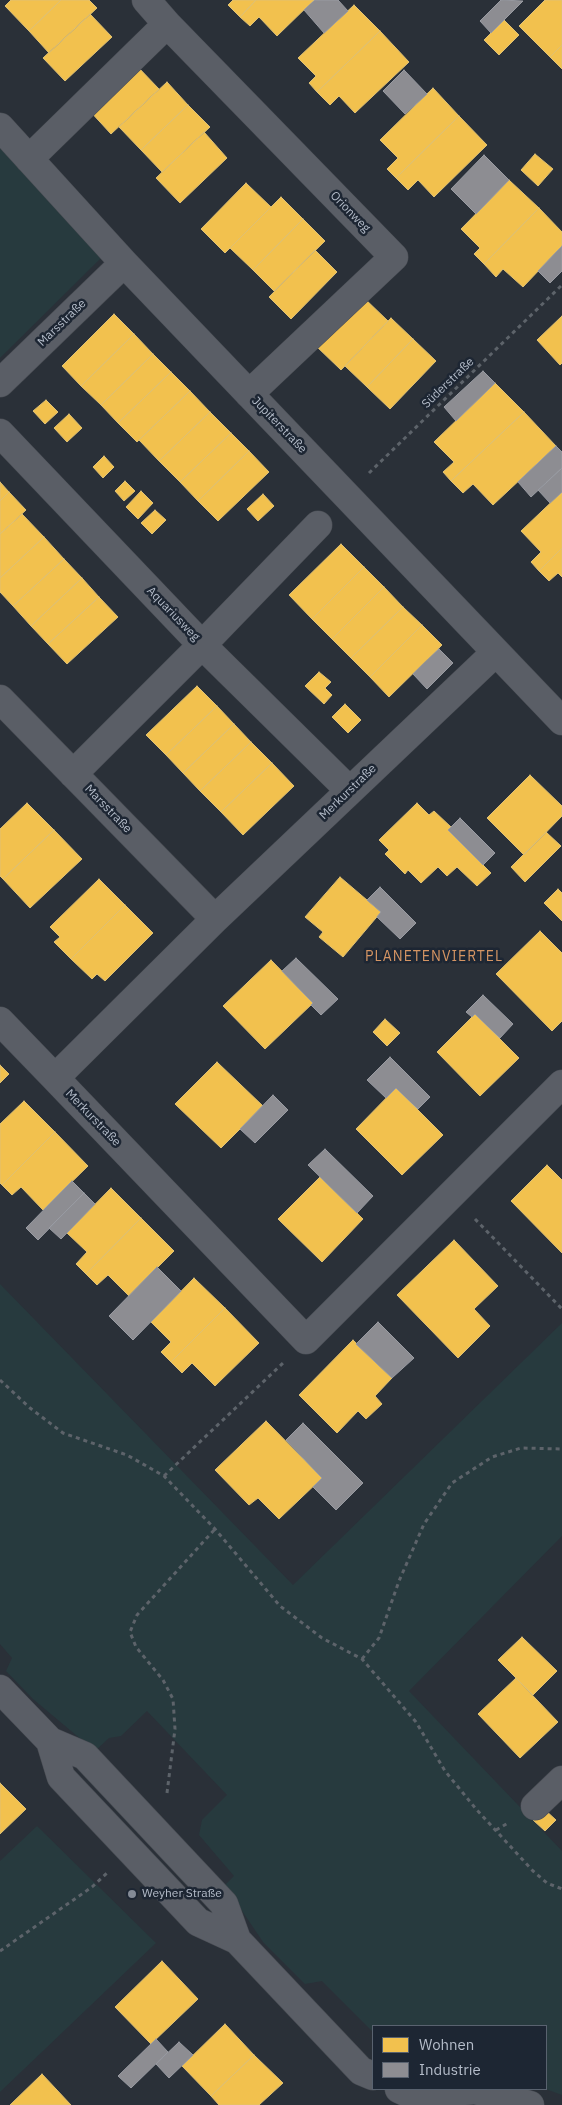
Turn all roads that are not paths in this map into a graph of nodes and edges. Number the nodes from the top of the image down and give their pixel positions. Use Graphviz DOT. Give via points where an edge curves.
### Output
graph roads {
  1 [pos="146,0"];
  2 [pos="167,24"];
  3 [pos="0,127"];
  4 [pos="29,159"];
  5 [pos="124,263"];
  6 [pos="0,383"];
  7 [pos="249,394"];
  8 [pos="0,433"];
  9 [pos="318,525"];
  10 [pos="202,644"];
  11 [pos="496,652"];
  12 [pos="0,699"];
  13 [pos="562,721"];
  14 [pos="73,774"];
  15 [pos="349,790"];
  16 [pos="215,920"];
  17 [pos="0,1022"];
  18 [pos="55,1078"];
  19 [pos="562,1084"];
  20 [pos="0,1689"];
  21 [pos="562,1780"];
  22 [pos="535,1806"];
  23 [pos="372,2076"];
  24 [pos="408,2096"];
  25 [pos="530,2105"];
  1 -- 2 [label="street, Orionweg"];
  2 -- 4 [label="street"];
  2 -- 7 [label="street, Orionweg" via="394,257"];
  3 -- 4 [label="street, Jupiterstraße"];
  4 -- 5 [label="street, Jupiterstraße"];
  5 -- 6 [label="street, Marsstraße"];
  5 -- 7 [label="street, Jupiterstraße"];
  7 -- 11 [label="street, Jupiterstraße"];
  8 -- 10 [label="street, Aquariusweg"];
  9 -- 10 [label="street"];
  10 -- 14 [label="street"];
  10 -- 15 [label="street, Aquariusweg"];
  11 -- 13 [label="street, Jupiterstraße"];
  11 -- 15 [label="street, Merkurstraße"];
  12 -- 14 [label="street, Marsstraße"];
  14 -- 16 [label="street, Marsstraße"];
  15 -- 16 [label="street, Merkurstraße"];
  16 -- 18 [label="street, Merkurstraße"];
  17 -- 18 [label="street"];
  18 -- 19 [label="street, Merkurstraße" via="306,1340"];
  20 -- 23 [label="street" via="50,1742 61,1777 198,1922 237,1940 361,2071"];
  21 -- 22 [label="street"];
  24 -- 25 [label="street" via="475,2090"];
}
